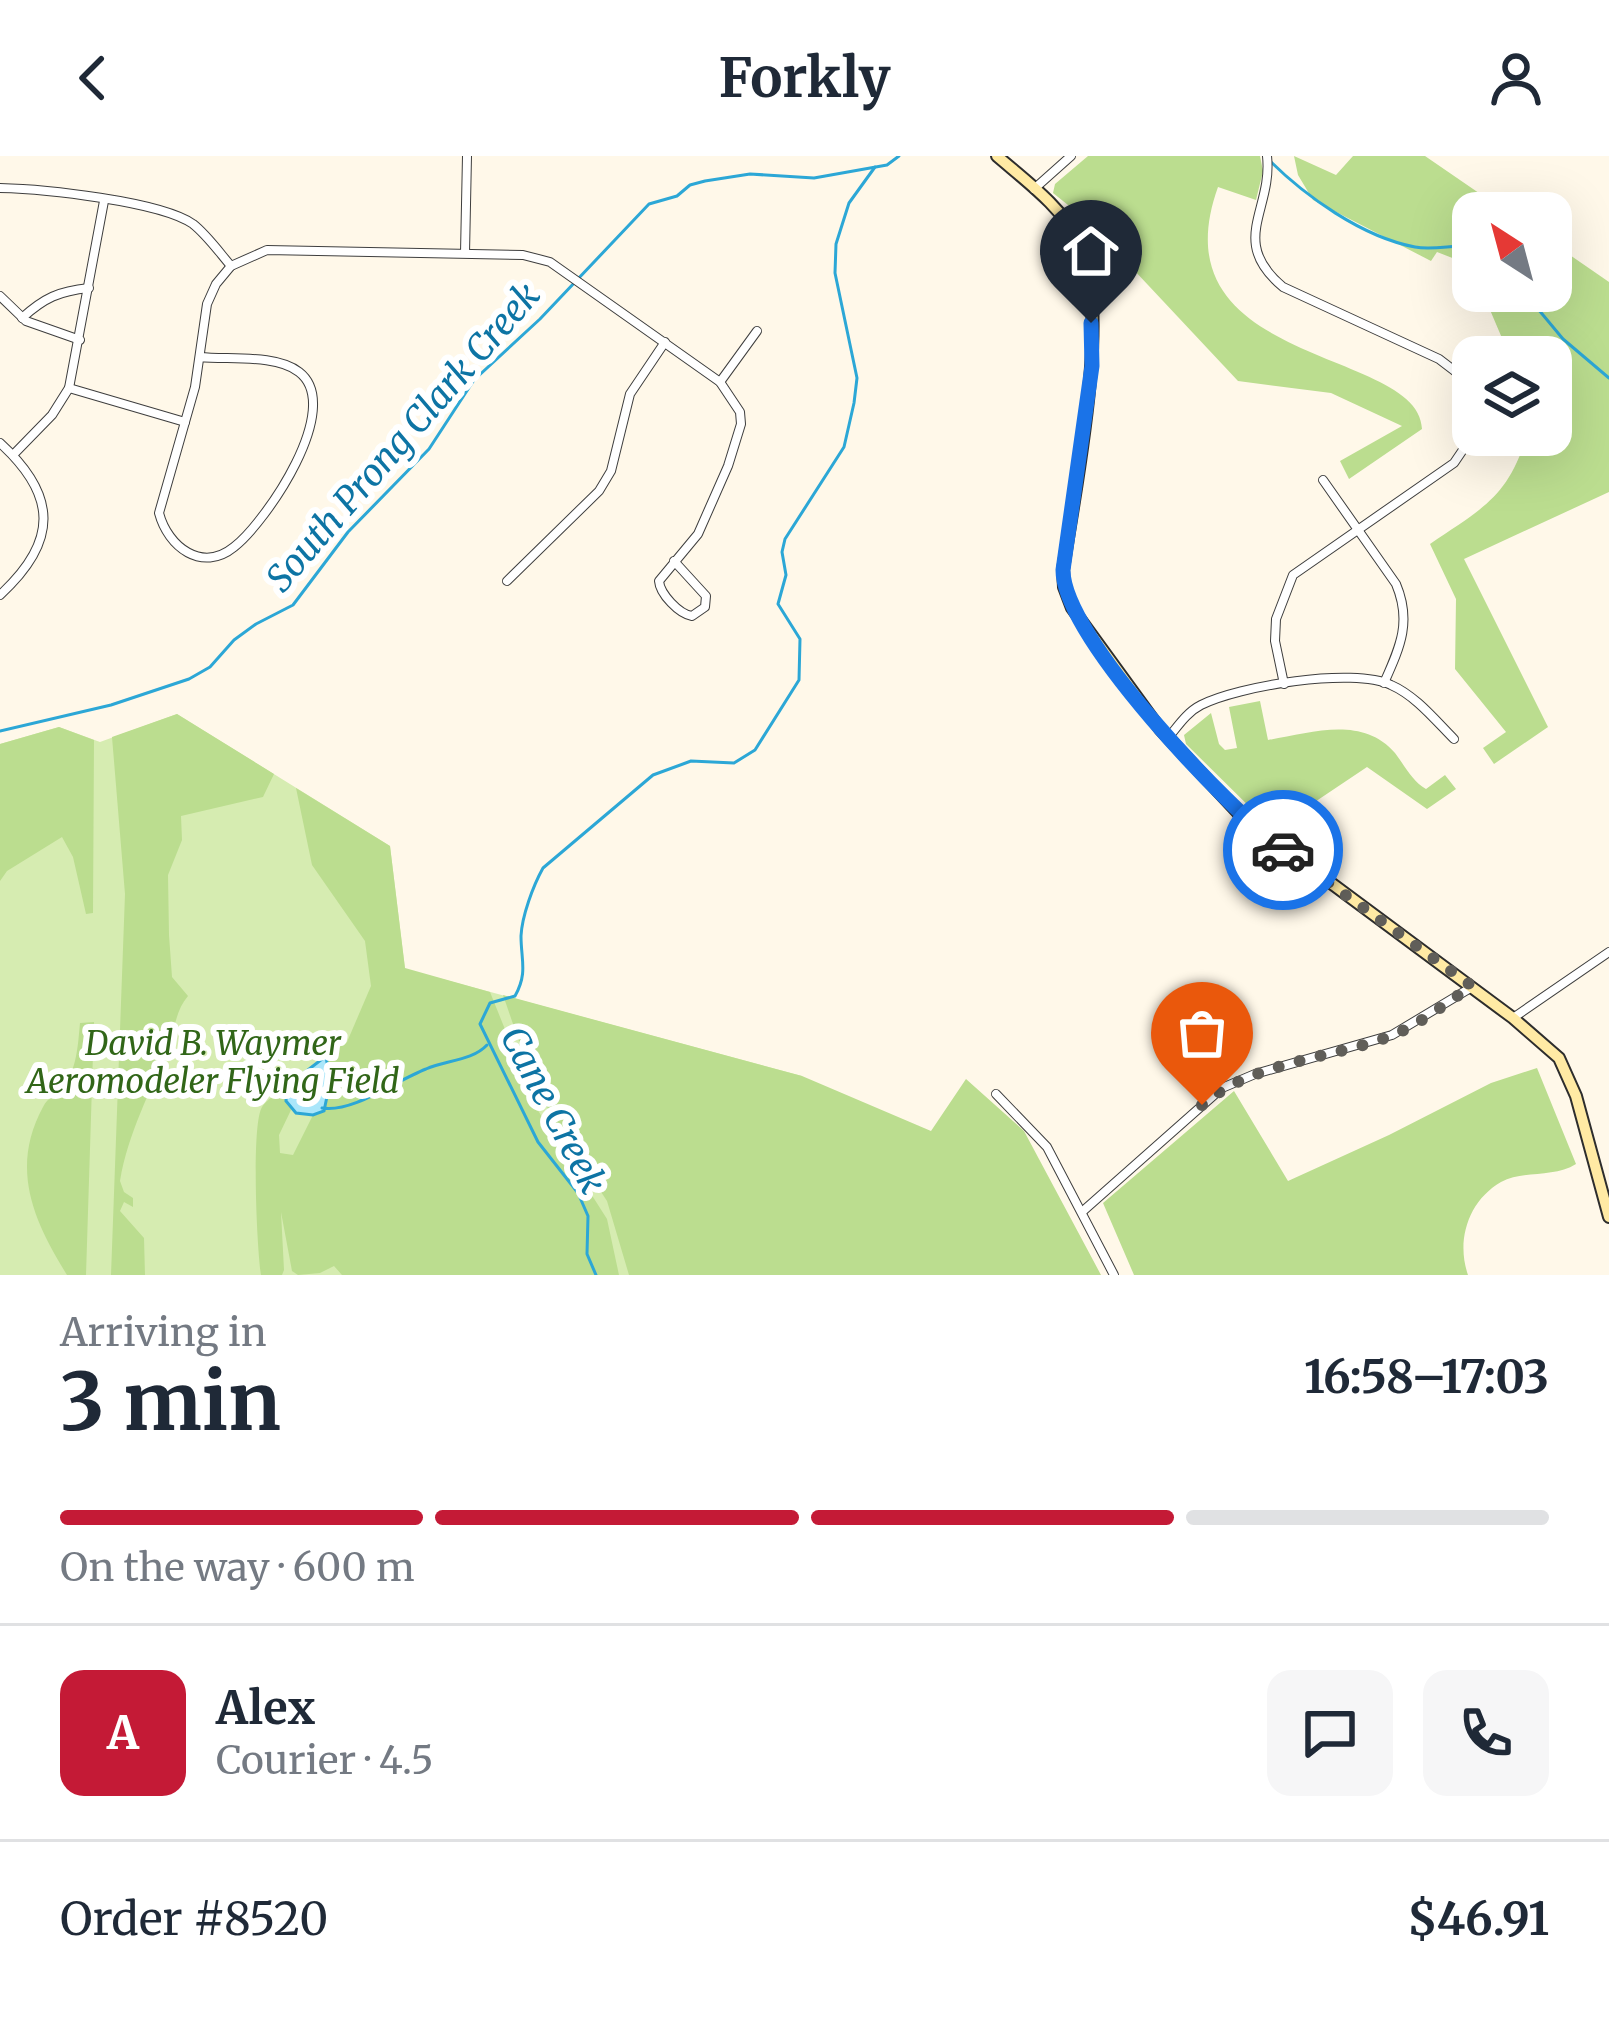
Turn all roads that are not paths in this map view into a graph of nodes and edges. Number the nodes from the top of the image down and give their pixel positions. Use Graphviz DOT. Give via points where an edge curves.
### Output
graph roads {
  1 [pos="467,156"];
  2 [pos="998,156"];
  3 [pos="1071,156"];
  4 [pos="1267,156"];
  5 [pos="0,188"];
  6 [pos="1034,189"];
  7 [pos="104,202"];
  8 [pos="465,254"];
  9 [pos="231,266"];
  10 [pos="89,288"];
  11 [pos="0,296"];
  12 [pos="22,317"];
  13 [pos="758,331"];
  14 [pos="80,340"];
  15 [pos="665,342"];
  16 [pos="200,357"];
  17 [pos="1452,369"];
  18 [pos="720,382"];
  19 [pos="69,388"];
  20 [pos="185,422"];
  21 [pos="0,443"];
  22 [pos="14,455"];
  23 [pos="1459,456"];
  24 [pos="1323,480"];
  25 [pos="1357,529"];
  26 [pos="674,561"];
  27 [pos="507,581"];
  28 [pos="0,595"];
  29 [pos="1384,682"];
  30 [pos="1284,684"];
  31 [pos="1168,737"];
  32 [pos="1454,739"];
  33 [pos="1609,952"];
  34 [pos="1472,986"];
  35 [pos="1514,1018"];
  36 [pos="996,1094"];
  37 [pos="1083,1210"];
  38 [pos="1609,1217"];
  39 [pos="1114,1275"];
  1 -- 8 [label="street"];
  2 -- 6 [label="main road"];
  3 -- 6 [label="street"];
  4 -- 17 [label="street" via="1254,236 1272,278"];
  5 -- 7 [label="street"];
  6 -- 31 [label="main road" via="1078,239 1089,287 1092,366 1064,587"];
  7 -- 9 [label="street" via="177,215"];
  7 -- 10 [label="street"];
  8 -- 9 [label="street" via="267,250"];
  8 -- 15 [label="street" via="532,256"];
  9 -- 16 [label="street" via="208,304"];
  10 -- 12 [label="street" via="46,297"];
  10 -- 14 [label="street"];
  11 -- 12 [label="street"];
  12 -- 14 [label="street"];
  13 -- 18 [label="street"];
  14 -- 19 [label="street"];
  15 -- 18 [label="street"];
  15 -- 27 [label="street" via="630,394 608,478"];
  16 -- 20 [label="street"];
  16 -- 20 [label="street" via="286,365 306,379 313,405 296,466 238,544 216,556 186,554 159,513"];
  18 -- 26 [label="street" via="741,424 704,523"];
  19 -- 20 [label="street"];
  19 -- 22 [label="street"];
  21 -- 22 [label="street"];
  22 -- 28 [label="street" via="45,510 25,567"];
  23 -- 25 [label="street"];
  24 -- 25 [label="street"];
  25 -- 29 [label="street" via="1404,603 1402,642"];
  25 -- 30 [label="street" via="1293,575 1282,594 1275,640"];
  26 -- 26 [label="street" via="658,585 692,616 706,596"];
  29 -- 30 [label="street" via="1333,676"];
  29 -- 32 [label="street"];
  30 -- 31 [label="street" via="1204,703"];
  31 -- 34 [label="main road" via="1258,831"];
  33 -- 35 [label="street"];
  34 -- 35 [label="main road"];
  34 -- 37 [label="street" via="1392,1035 1222,1088"];
  35 -- 38 [label="main road" via="1564,1066"];
  36 -- 37 [label="street" via="1048,1147"];
  37 -- 39 [label="street"];
}
